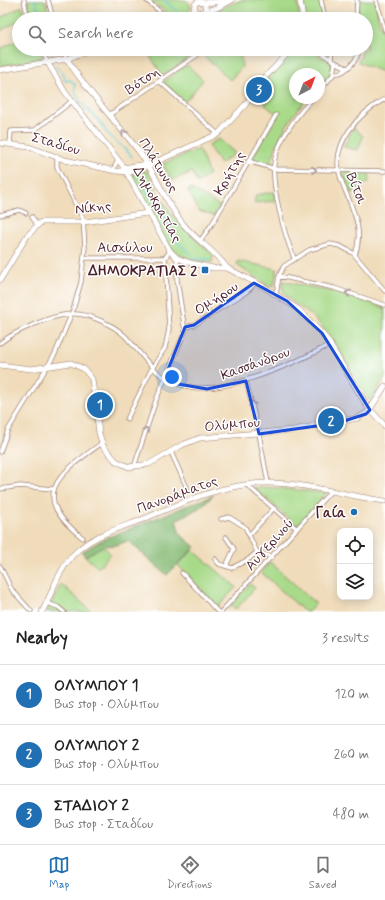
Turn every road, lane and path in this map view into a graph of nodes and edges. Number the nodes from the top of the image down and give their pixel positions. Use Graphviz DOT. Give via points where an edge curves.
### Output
graph roads {
  1 [pos="24,0"];
  2 [pos="48,0"];
  3 [pos="146,0"];
  4 [pos="191,0"];
  5 [pos="231,0"];
  6 [pos="300,0"];
  7 [pos="321,0"];
  8 [pos="357,0"];
  9 [pos="376,0"];
  10 [pos="202,3"];
  11 [pos="195,6"];
  12 [pos="27,12"];
  13 [pos="51,12"];
  14 [pos="161,12"];
  15 [pos="192,12"];
  16 [pos="202,12"];
  17 [pos="302,12"];
  18 [pos="324,12"];
  19 [pos="356,12"];
  20 [pos="385,30"];
  21 [pos="44,56"];
  22 [pos="66,56"];
  23 [pos="74,56"];
  24 [pos="196,56"];
  25 [pos="285,56"];
  26 [pos="326,56"];
  27 [pos="331,56"];
  28 [pos="358,56"];
  29 [pos="67,59"];
  30 [pos="331,59"];
  31 [pos="335,62"];
  32 [pos="48,63"];
  33 [pos="347,68"];
  34 [pos="0,70"];
  35 [pos="334,73"];
  36 [pos="159,81"];
  37 [pos="325,84"];
  38 [pos="385,99"];
  39 [pos="72,101"];
  40 [pos="309,104"];
  41 [pos="109,115"];
  42 [pos="276,115"];
  43 [pos="218,134"];
  44 [pos="0,143"];
  45 [pos="10,144"];
  46 [pos="57,157"];
  47 [pos="118,159"];
  48 [pos="248,161"];
  49 [pos="147,164"];
  50 [pos="105,168"];
  51 [pos="114,168"];
  52 [pos="275,169"];
  53 [pos="125,170"];
  54 [pos="338,170"];
  55 [pos="385,171"];
  56 [pos="26,213"];
  57 [pos="148,213"];
  58 [pos="0,215"];
  59 [pos="32,217"];
  60 [pos="84,222"];
  61 [pos="39,224"];
  62 [pos="200,241"];
  63 [pos="170,251"];
  64 [pos="355,255"];
  65 [pos="84,258"];
  66 [pos="164,258"];
  67 [pos="177,258"];
  68 [pos="294,258"];
  69 [pos="227,268"];
  70 [pos="278,276"];
  71 [pos="0,280"];
  72 [pos="254,282"];
  73 [pos="385,291"];
  74 [pos="276,295"];
  75 [pos="385,305"];
  76 [pos="72,314"];
  77 [pos="185,327"];
  78 [pos="0,343"];
  79 [pos="331,344"];
  80 [pos="0,365"];
  81 [pos="49,366"];
  82 [pos="152,368"];
  83 [pos="165,377"];
  84 [pos="246,381"];
  85 [pos="385,386"];
  86 [pos="370,410"];
  87 [pos="127,419"];
  88 [pos="385,426"];
  89 [pos="259,434"];
  90 [pos="102,443"];
  91 [pos="0,452"];
  92 [pos="171,452"];
  93 [pos="134,467"];
  94 [pos="268,483"];
  95 [pos="247,485"];
  96 [pos="0,489"];
  97 [pos="53,489"];
  98 [pos="188,490"];
  99 [pos="332,490"];
  100 [pos="385,501"];
  101 [pos="274,508"];
  102 [pos="221,520"];
  103 [pos="297,529"];
  104 [pos="250,534"];
  105 [pos="226,537"];
  106 [pos="83,538"];
  107 [pos="257,552"];
  108 [pos="272,557"];
  109 [pos="215,559"];
  110 [pos="0,566"];
  111 [pos="226,566"];
  112 [pos="182,573"];
  113 [pos="47,603"];
  114 [pos="31,611"];
  115 [pos="42,612"];
  116 [pos="64,612"];
  117 [pos="220,612"];
  1 -- 12 [label="street"];
  2 -- 13 [label="street"];
  3 -- 14 [label="street"];
  4 -- 11 [label="street"];
  5 -- 10 [label="street"];
  5 -- 16 [label="street" via="217,8"];
  6 -- 17 [label="street"];
  7 -- 18 [label="street"];
  8 -- 19 [label="street"];
  9 -- 20 [label="street"];
  10 -- 11 [label="street"];
  10 -- 16 [label="street" via="205,7"];
  11 -- 15 [label="street"];
  11 -- 16 [label="street" via="196,12"];
  21 -- 32 [label="street, Δημοκρατίας"];
  22 -- 29 [label="street, Πλάτωνος"];
  23 -- 29 [label="street"];
  24 -- 36 [label="street, Βότση"];
  25 -- 43 [label="street, Σταδίου"];
  26 -- 30 [label="street"];
  27 -- 30 [label="street"];
  28 -- 33 [label="street"];
  29 -- 32 [label="street"];
  29 -- 41 [label="street, Πλάτωνος" via="86,88"];
  30 -- 31 [label="street"];
  31 -- 33 [label="street"];
  31 -- 35 [label="street"];
  32 -- 34 [label="street"];
  32 -- 39 [label="street, Δημοκρατίας"];
  33 -- 35 [label="street" via="338,74"];
  35 -- 37 [label="street"];
  36 -- 41 [label="street, Βότση"];
  36 -- 43 [label="street"];
  38 -- 54 [label="street, Βίτσι" via="367,111 349,130 340,149"];
  39 -- 45 [label="street" via="35,130 11,131"];
  39 -- 47 [label="street, Δημοκρατίας"];
  40 -- 52 [label="street" via="287,133 276,155"];
  49 -- 41 [label="street, Πλάτωνος, one-way"];
  42 -- 48 [label="street, Κρήτης"];
  43 -- 49 [label="street, Σταδίου"];
  44 -- 45 [label="street, Σταδίου"];
  45 -- 46 [label="street, Σταδίου" via="29,147"];
  46 -- 50 [label="street, Σταδίου"];
  46 -- 60 [label="street" via="57,166"];
  47 -- 51 [label="street"];
  47 -- 53 [label="street, Δημοκρατίας"];
  48 -- 52 [label="street"];
  48 -- 62 [label="street, Κρήτης"];
  49 -- 53 [label="street, Σταδίου"];
  49 -- 62 [label="street, Πλάτωνος" via="174,212"];
  50 -- 51 [label="street, Σταδίου"];
  50 -- 53 [label="street, Σταδίου"];
  51 -- 53 [label="street, Σταδίου"];
  52 -- 54 [label="street, one-way"];
  52 -- 68 [label="street" via="281,218"];
  53 -- 57 [label="street, Δημοκρατίας"];
  54 -- 55 [label="street"];
  54 -- 64 [label="street, Βίτσι" via="357,219 359,240"];
  56 -- 58 [label="street" via="19,210"];
  57 -- 60 [label="street, Νίκης"];
  57 -- 63 [label="street, Δημοκρατίας"];
  59 -- 61 [label="street"];
  60 -- 61 [label="street, Νίκης"];
  60 -- 65 [label="street"];
  61 -- 71 [label="street" via="27,236"];
  62 -- 69 [label="street, Πλάτωνος" via="219,257"];
  63 -- 66 [label="street"];
  63 -- 67 [label="street, Δημοκρατίας"];
  64 -- 68 [label="street" via="340,246 328,244"];
  64 -- 73 [label="street"];
  65 -- 66 [label="street, Αισχύλου"];
  65 -- 76 [label="street"];
  66 -- 82 [label="street" via="168,336 164,349"];
  67 -- 69 [label="street, Δημοκρατίας" via="213,268"];
  67 -- 77 [label="street" via="177,280"];
  68 -- 70 [label="street" via="283,267"];
  69 -- 72 [label="street, Δημοκρατίας"];
  70 -- 74 [label="street"];
  75 -- 70 [label="street, one-way" via="334,288"];
  72 -- 74 [label="street, Δημοκρατίας"];
  72 -- 77 [label="street, Ομήρου" via="250,289 233,301 194,326"];
  74 -- 79 [label="street, Δημοκρατίας" via="306,317"];
  76 -- 78 [label="street, Κασσάνδρου" via="40,323"];
  76 -- 81 [label="street"];
  76 -- 82 [label="street, Κασσάνδρου" via="93,318 114,327"];
  77 -- 83 [label="street"];
  79 -- 84 [label="street, Κασσάνδρου"];
  79 -- 86 [label="street, Δημοκρατίας"];
  80 -- 81 [label="street" via="31,369"];
  81 -- 90 [label="street" via="73,364 90,374"];
  81 -- 91 [label="street" via="8,430"];
  82 -- 83 [label="street, Κασσάνδρου"];
  82 -- 87 [label="street"];
  83 -- 84 [label="street, Κασσάνδρου" via="178,384 207,389"];
  93 -- 83 [label="street, one-way"];
  89 -- 84 [label="street, one-way"];
  85 -- 86 [label="street, Ολύμπου"];
  86 -- 88 [label="street, Δημοκρατίας"];
  86 -- 89 [label="street, Ολύμπου" via="361,417 344,422"];
  89 -- 92 [label="street, Ολύμπου" via="204,438 189,442"];
  89 -- 94 [label="street"];
  90 -- 93 [label="street" via="116,461 124,466"];
  90 -- 97 [label="street" via="63,474"];
  92 -- 93 [label="street, Ολύμπου" via="149,464"];
  92 -- 98 [label="street"];
  94 -- 95 [label="street, Πανοράματος"];
  94 -- 99 [label="street, Πανοράματος"];
  95 -- 101 [label="street"];
  95 -- 113 [label="street, Πανοράματος" via="214,491 89,542 66,564"];
  96 -- 97 [label="street" via="20,486"];
  97 -- 106 [label="street" via="55,507 62,520"];
  99 -- 100 [label="street, Πανοράματος"];
  99 -- 103 [label="street, Αυγερινού"];
  101 -- 103 [label="street"];
  101 -- 104 [label="street"];
  102 -- 104 [label="street" via="233,518"];
  103 -- 108 [label="street, Αυγερινού"];
  104 -- 107 [label="street"];
  105 -- 111 [label="street" via="234,549"];
  107 -- 108 [label="street"];
  107 -- 111 [label="street" via="235,567"];
  108 -- 117 [label="street, Αυγερινού"];
  109 -- 111 [label="street" via="219,564"];
  110 -- 114 [label="street" via="12,590"];
  112 -- 117 [label="street"];
  113 -- 115 [label="street, Πανοράματος"];
  113 -- 116 [label="street"];
}
